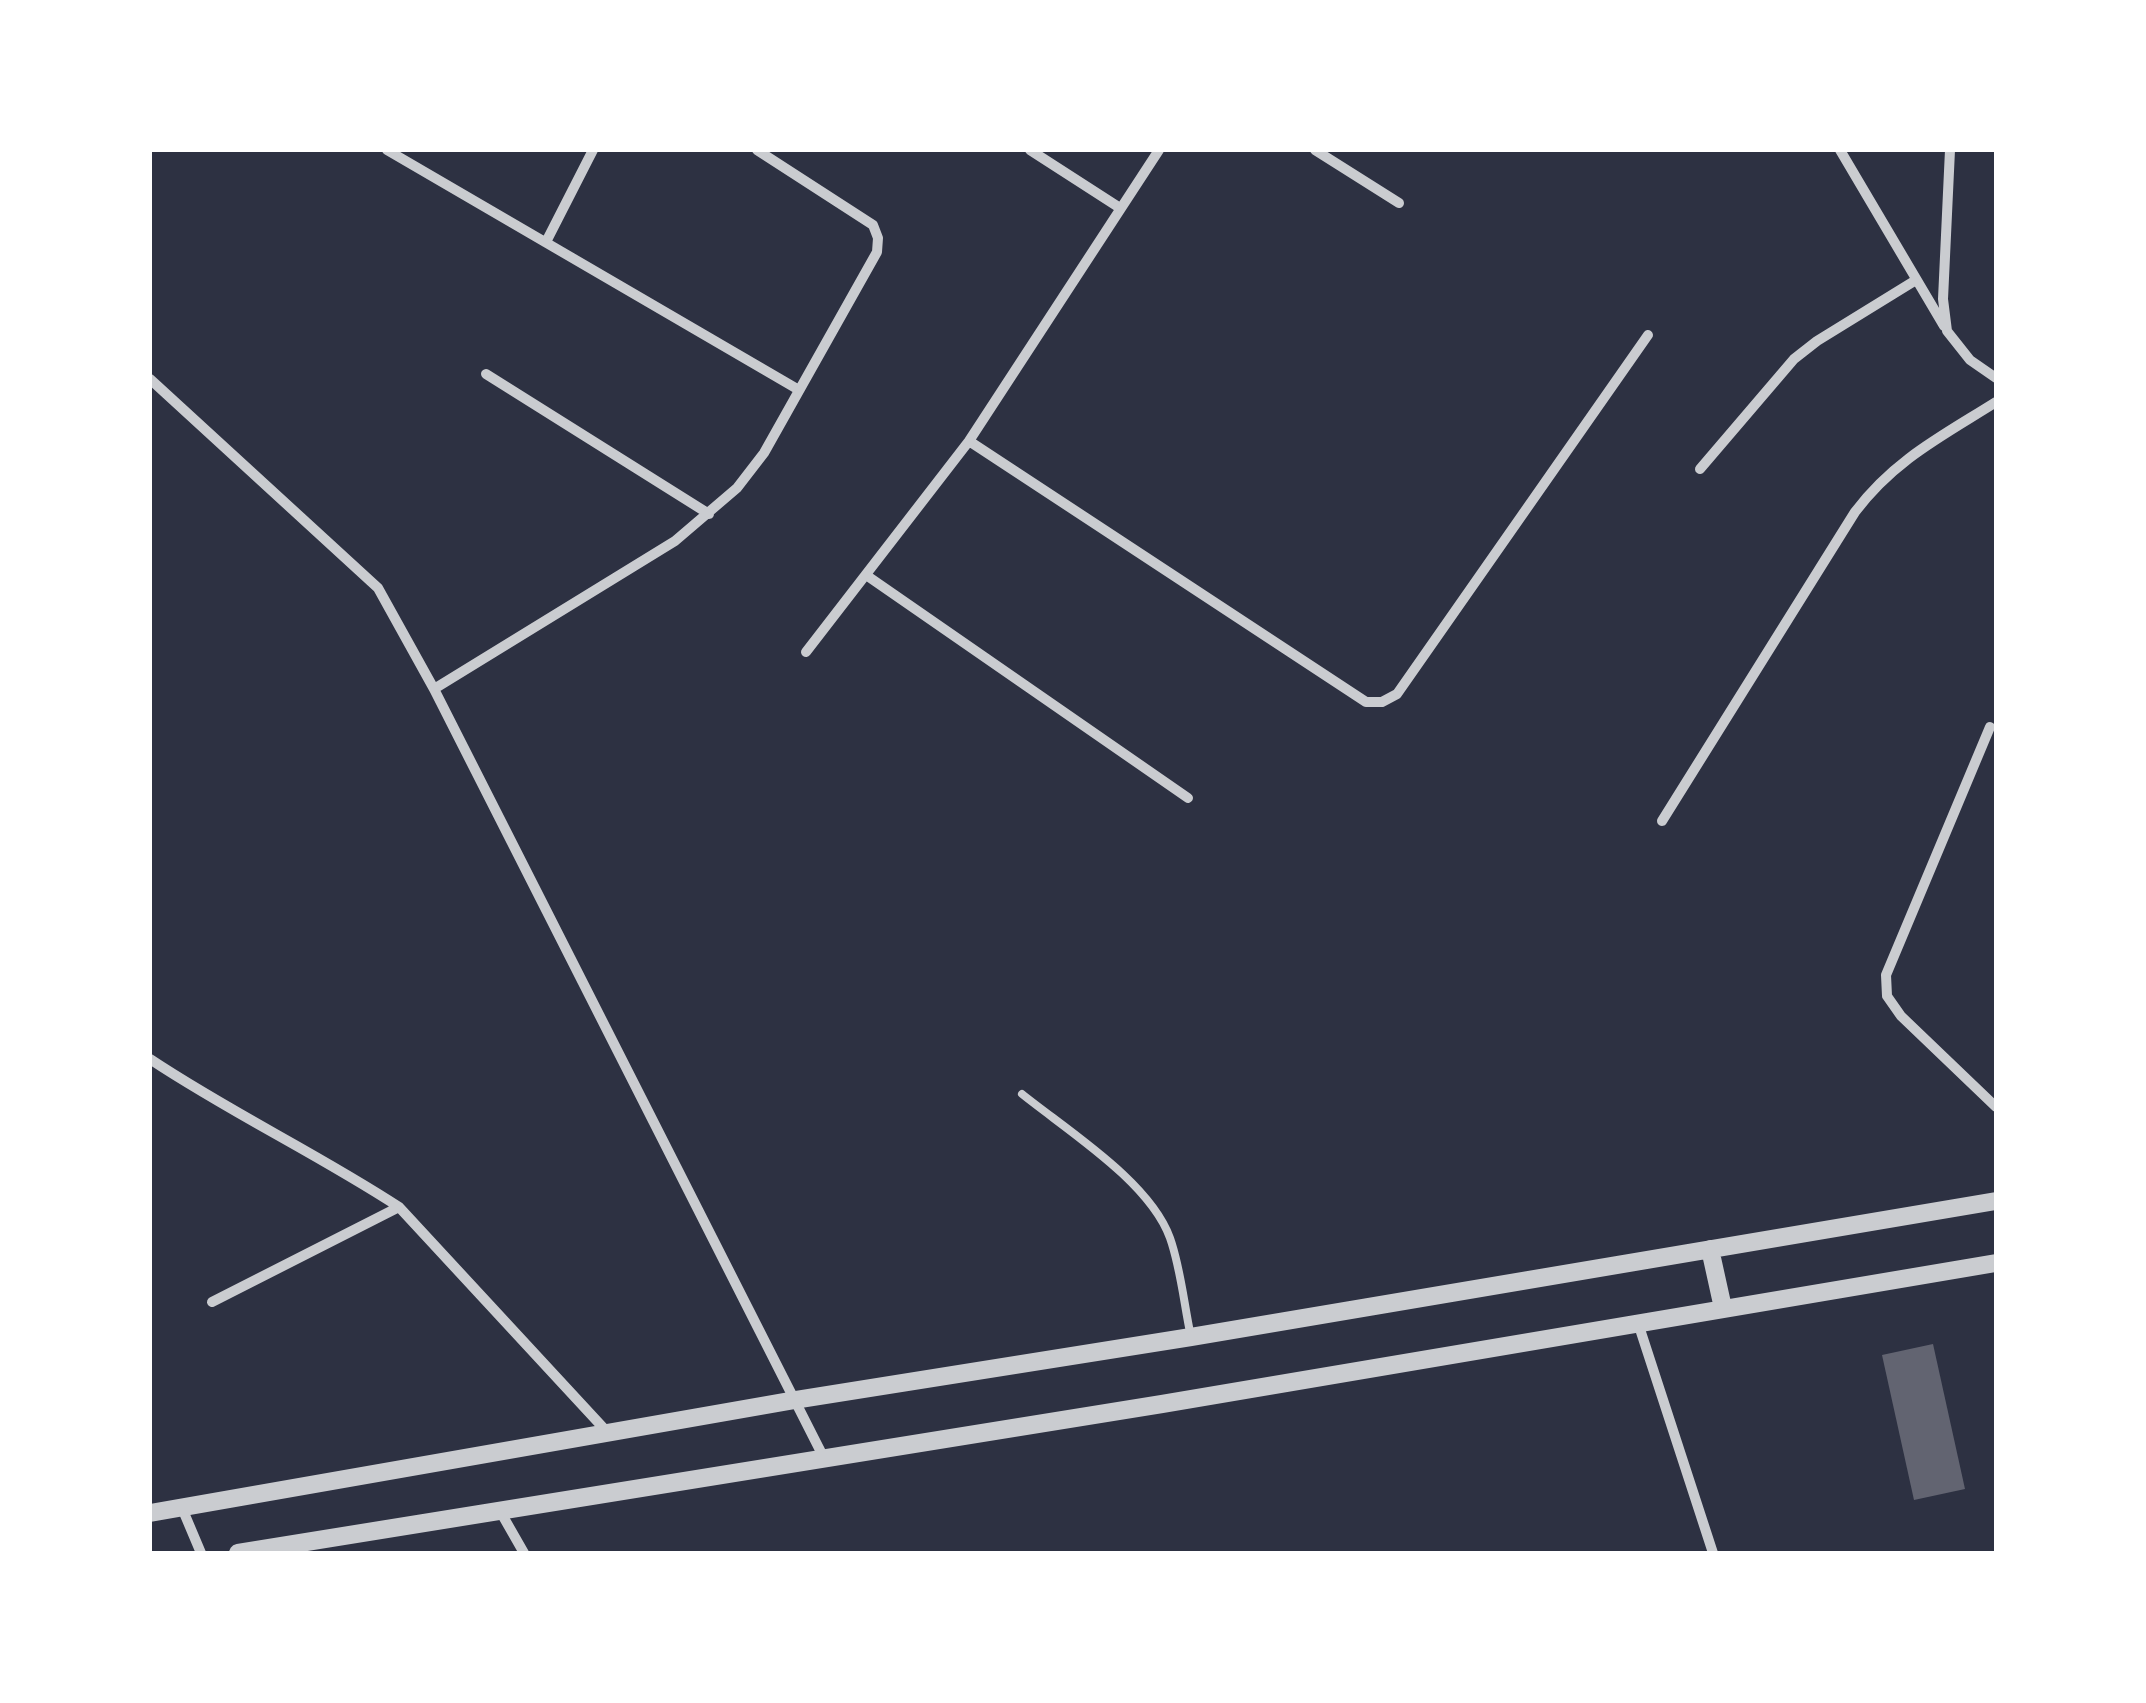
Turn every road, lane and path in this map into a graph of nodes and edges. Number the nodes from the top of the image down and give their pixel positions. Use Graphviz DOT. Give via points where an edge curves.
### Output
graph roads {
  1 [pos="388,150"];
  2 [pos="593,150"];
  3 [pos="757,150"];
  4 [pos="1030,150"];
  5 [pos="1159,150"];
  6 [pos="1316,150"];
  7 [pos="1840,150"];
  8 [pos="1950,150"];
  9 [pos="1399,203"];
  10 [pos="1120,208"];
  11 [pos="546,242"];
  12 [pos="1916,280"];
  13 [pos="1947,331"];
  14 [pos="1648,334"];
  15 [pos="486,374"];
  16 [pos="1996,378"];
  17 [pos="150,380"];
  18 [pos="799,390"];
  19 [pos="1996,402"];
  20 [pos="969,440"];
  21 [pos="1700,469"];
  22 [pos="710,514"];
  23 [pos="866,574"];
  24 [pos="806,652"];
  25 [pos="434,689"];
  26 [pos="1990,727"];
  27 [pos="1188,798"];
  28 [pos="1662,821"];
  29 [pos="150,1059"];
  30 [pos="1022,1094"];
  31 [pos="1996,1107"];
  32 [pos="1996,1201"];
  33 [pos="399,1207"];
  34 [pos="1710,1250"];
  35 [pos="1996,1263"];
  36 [pos="212,1302"];
  37 [pos="1723,1308"];
  38 [pos="1638,1322"];
  39 [pos="1192,1337"];
  40 [pos="795,1400"];
  41 [pos="610,1435"];
  42 [pos="824,1458"];
  43 [pos="182,1508"];
  44 [pos="500,1510"];
  45 [pos="150,1513"];
  46 [pos="201,1553"];
  47 [pos="238,1553"];
  48 [pos="524,1553"];
  49 [pos="1713,1553"];
  1 -- 11 [label="street"];
  2 -- 11 [label="street"];
  3 -- 18 [label="street" via="872,225 878,238 877,252"];
  4 -- 10 [label="street"];
  5 -- 10 [label="street"];
  6 -- 9 [label="street"];
  7 -- 12 [label="street"];
  8 -- 13 [label="street"];
  10 -- 20 [label="street"];
  11 -- 18 [label="street"];
  12 -- 13 [label="street"];
  12 -- 21 [label="street" via="1794,359"];
  13 -- 16 [label="street" via="1970,360"];
  14 -- 20 [label="street" via="1397,694 1382,702 1366,702"];
  15 -- 22 [label="street"];
  17 -- 25 [label="street" via="378,588"];
  18 -- 22 [label="street" via="764,453"];
  19 -- 28 [label="street" via="1873,488"];
  20 -- 23 [label="street"];
  22 -- 25 [label="street"];
  23 -- 24 [label="street"];
  23 -- 27 [label="street"];
  25 -- 40 [label="street"];
  26 -- 31 [label="street" via="1886,976 1887,996 1901,1016"];
  29 -- 33 [label="street"];
  30 -- 39 [label="lane" via="1135,1185 1155,1209 1170,1238"];
  32 -- 34 [label="street"];
  33 -- 36 [label="street"];
  33 -- 41 [label="street"];
  34 -- 37 [label="street"];
  34 -- 39 [label="street"];
  35 -- 37 [label="street"];
  37 -- 38 [label="street"];
  38 -- 42 [label="street"];
  38 -- 49 [label="street"];
  39 -- 40 [label="street"];
  40 -- 41 [label="street"];
  40 -- 42 [label="street"];
  41 -- 43 [label="street"];
  42 -- 44 [label="street"];
  43 -- 45 [label="street"];
  43 -- 46 [label="street"];
  44 -- 47 [label="street"];
  44 -- 48 [label="street"];
}
